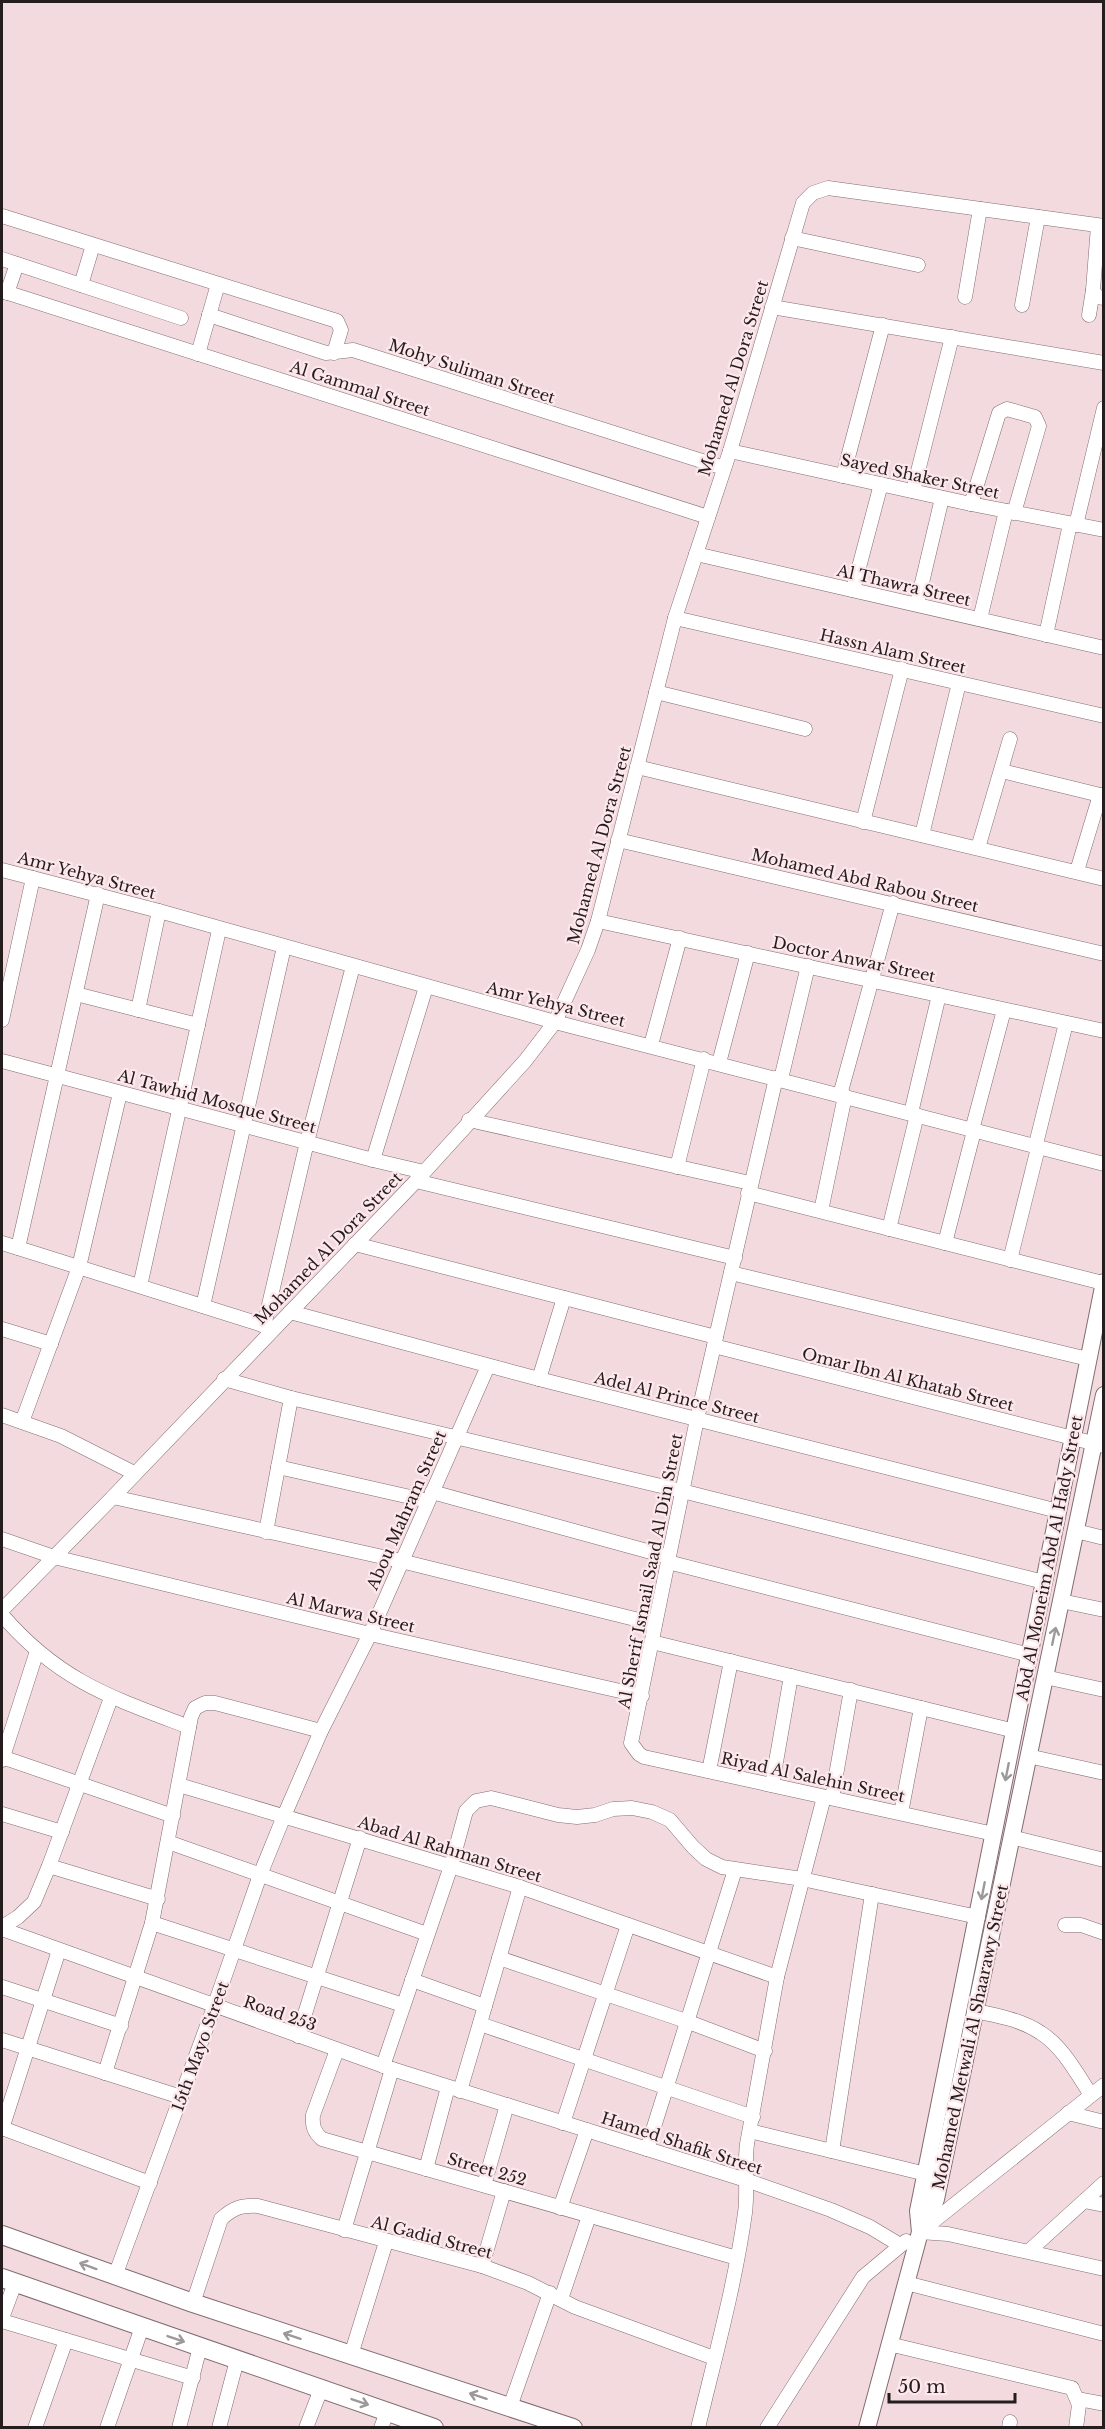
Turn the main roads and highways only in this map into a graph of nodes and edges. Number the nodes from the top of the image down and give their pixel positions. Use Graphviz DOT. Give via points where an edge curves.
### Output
graph roads {
  1 [pos="2,2235"];
  2 [pos="8,2281"];
  3 [pos="384,2420"];
  4 [pos="434,2427"];
  5 [pos="573,2427"];
  5 -- 1 [label="main road, one-way" via="193,2303"];
  2 -- 3 [label="main road, one-way" via="321,2389"];
  3 -- 4 [label="main road"];
}
